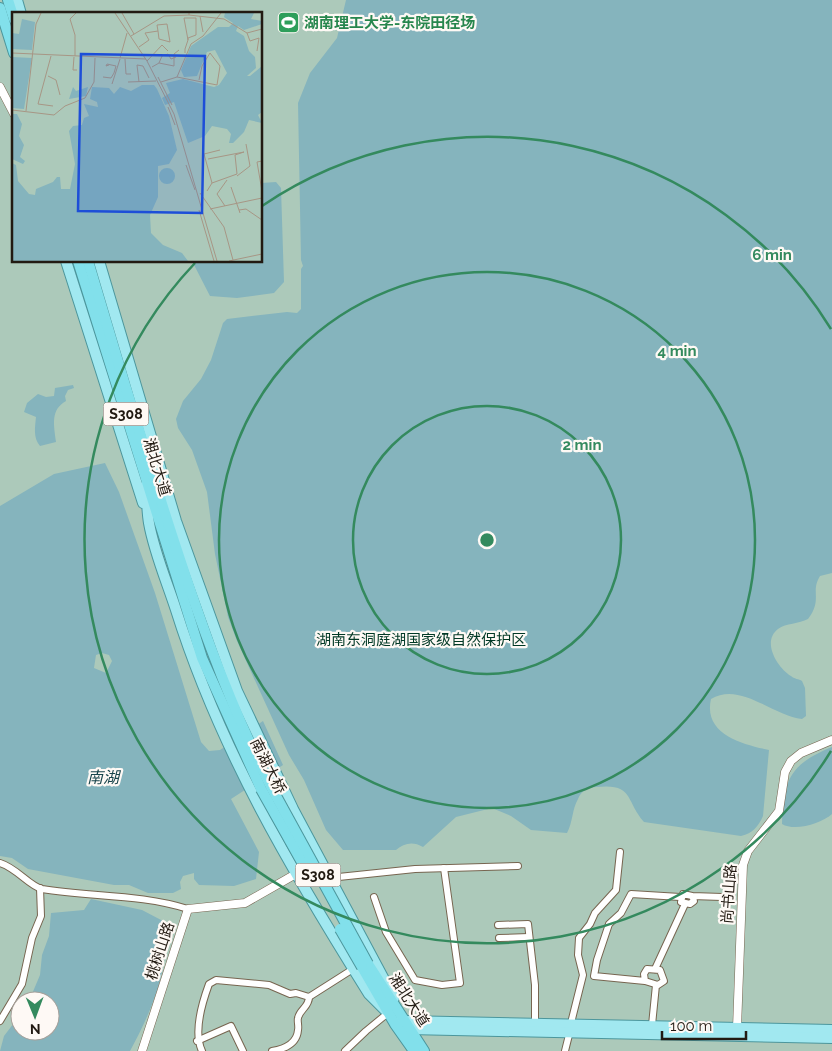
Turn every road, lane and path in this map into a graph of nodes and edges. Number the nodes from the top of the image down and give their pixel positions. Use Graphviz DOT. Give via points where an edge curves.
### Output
graph roads {
  1 [pos="8,0"];
  2 [pos="0,8"];
  3 [pos="12,13"];
  4 [pos="12,47"];
  5 [pos="0,87"];
  6 [pos="12,110"];
  7 [pos="66,262"];
  8 [pos="78,262"];
  9 [pos="88,262"];
  10 [pos="99,262"];
  11 [pos="134,475"];
  12 [pos="145,477"];
  13 [pos="161,485"];
  14 [pos="147,498"];
  15 [pos="165,514"];
  16 [pos="149,524"];
  17 [pos="177,567"];
  18 [pos="832,740"];
  19 [pos="620,852"];
  20 [pos="320,861"];
  21 [pos="0,863"];
  22 [pos="518,866"];
  23 [pos="444,868"];
  24 [pos="296,874"];
  25 [pos="329,878"];
  26 [pos="40,888"];
  27 [pos="306,892"];
  28 [pos="692,896"];
  29 [pos="374,897"];
  30 [pos="680,897"];
  31 [pos="722,897"];
  32 [pos="685,904"];
  33 [pos="188,909"];
  34 [pos="498,925"];
  35 [pos="529,936"];
  36 [pos="499,938"];
  37 [pos="361,967"];
  38 [pos="655,969"];
  39 [pos="645,981"];
  40 [pos="656,985"];
  41 [pos="309,997"];
  42 [pos="388,1014"];
  43 [pos="0,1021"];
  44 [pos="535,1023"];
  45 [pos="652,1026"];
  46 [pos="402,1027"];
  47 [pos="571,1027"];
  48 [pos="737,1028"];
  49 [pos="832,1030"];
  50 [pos="832,1038"];
  51 [pos="197,1041"];
  52 [pos="142,1051"];
  53 [pos="202,1051"];
  54 [pos="243,1051"];
  55 [pos="272,1051"];
  56 [pos="345,1051"];
  57 [pos="414,1051"];
  58 [pos="424,1051"];
  59 [pos="565,1051"];
  1 -- 3 [label="highway"];
  2 -- 4 [label="highway"];
  5 -- 6 [label="street"];
  7 -- 11 [label="main road"];
  8 -- 12 [label="highway, 湘北大道 / S308"];
  9 -- 13 [label="highway, 湘北大道 / S308"];
  10 -- 13 [label="main road"];
  11 -- 14 [label="main road"];
  11 -- 16 [label="main road"];
  12 -- 14 [label="main road"];
  12 -- 15 [label="highway, 湘北大道 / S308"];
  13 -- 15 [label="highway, 湘北大道 / S308"];
  13 -- 15 [label="main road"];
  14 -- 15 [label="main road"];
  14 -- 16 [label="main road"];
  15 -- 17 [label="highway, 湘北大道 / S308"];
  16 -- 17 [label="main road"];
  17 -- 20 [label="main road"];
  17 -- 24 [label="main road" via="186,642 226,742"];
  17 -- 37 [label="highway, 南湖大桥 / S308, bridge" via="202,658 241,747 261,789"];
  18 -- 48 [label="street, 尚书山路" via="800,753 791,761 785,772 780,812 748,851 743,865"];
  19 -- 47 [label="street" via="616,890 578,938 583,975"];
  20 -- 24 [label="street, 桃树山路"];
  20 -- 25 [label="main road"];
  21 -- 26 [label="street" via="10,866"];
  22 -- 23 [label="street"];
  23 -- 25 [label="street"];
  23 -- 29 [label="street" via="460,983 442,985 415,980 386,932"];
  24 -- 27 [label="main road"];
  24 -- 33 [label="street, 桃树山路" via="246,903"];
  25 -- 27 [label="main road" via="313,876 308,881"];
  25 -- 46 [label="main road" via="384,978"];
  26 -- 33 [label="street" via="165,902"];
  26 -- 43 [label="street" via="41,916 32,938 22,984"];
  27 -- 37 [label="main road"];
  28 -- 30 [label="street" via="683,894"];
  28 -- 31 [label="street"];
  28 -- 32 [label="street" via="694,901"];
  30 -- 32 [label="street"];
  30 -- 39 [label="street" via="631,894 621,913 609,924 596,960 594,976"];
  32 -- 38 [label="street"];
  33 -- 52 [label="street, 桃树山路"];
  34 -- 35 [label="street" via="528,924"];
  35 -- 36 [label="street"];
  35 -- 44 [label="street"];
  37 -- 41 [label="street"];
  37 -- 42 [label="highway, 湘北大道 / S308"];
  37 -- 46 [label="highway, 湘北大道 / S308"];
  38 -- 39 [label="street" via="647,969"];
  38 -- 40 [label="street" via="660,970 664,981"];
  39 -- 40 [label="street"];
  40 -- 45 [label="street"];
  41 -- 51 [label="street" via="290,994 269,985 216,980 209,984"];
  41 -- 55 [label="street" via="298,1018 298,1032 293,1042 288,1047"];
  42 -- 46 [label="highway, 湘北大道 / S308"];
  42 -- 56 [label="street"];
  44 -- 46 [label="main road"];
  44 -- 47 [label="main road"];
  45 -- 47 [label="main road"];
  45 -- 48 [label="main road"];
  46 -- 47 [label="main road"];
  46 -- 57 [label="highway, 湘北大道 / S308"];
  46 -- 58 [label="highway, 湘北大道 / S308"];
  47 -- 50 [label="main road"];
  47 -- 59 [label="street"];
  48 -- 49 [label="main road"];
  51 -- 53 [label="street"];
  51 -- 54 [label="street" via="231,1026"];
}
